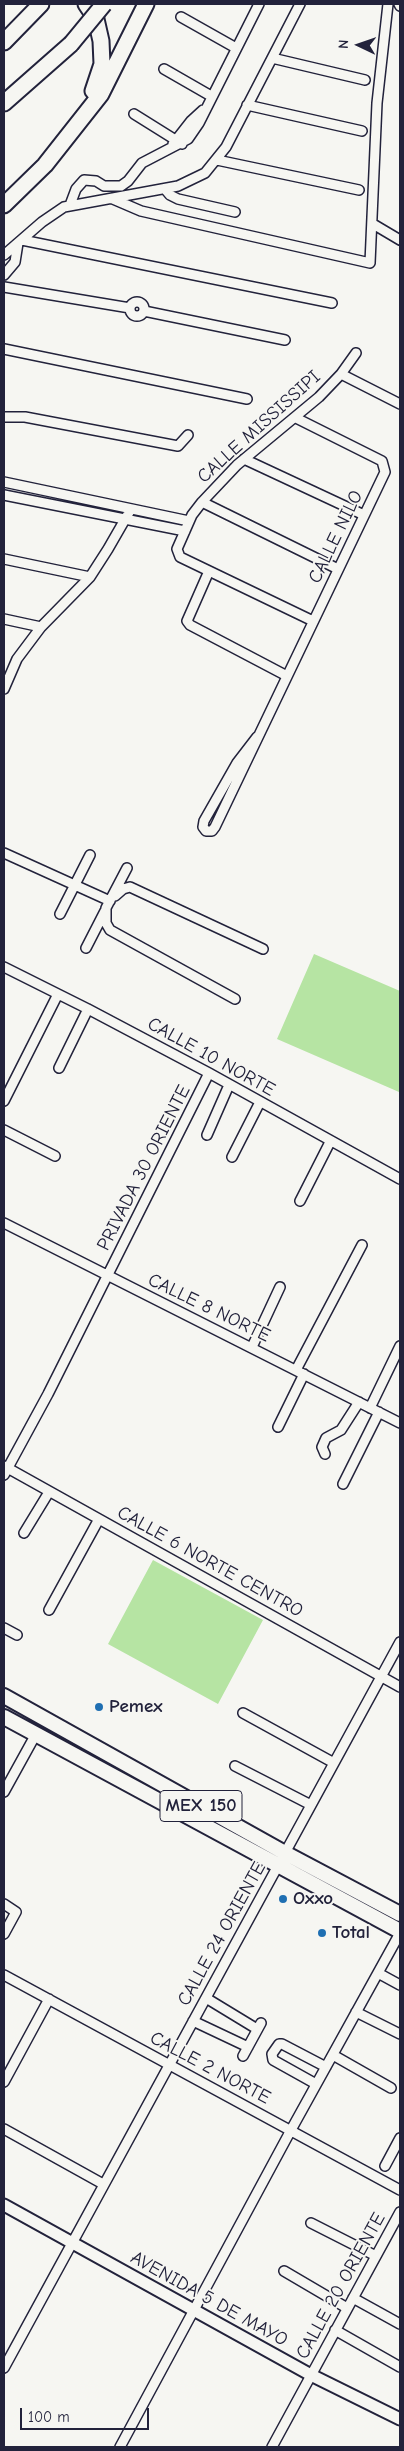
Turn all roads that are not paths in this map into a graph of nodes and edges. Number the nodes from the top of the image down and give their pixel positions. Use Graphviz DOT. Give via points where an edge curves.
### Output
graph roads {
  1 [pos="86,4"];
  2 [pos="104,4"];
  3 [pos="146,4"];
  4 [pos="259,4"];
  5 [pos="300,4"];
  6 [pos="388,4"];
  7 [pos="39,7"];
  8 [pos="182,17"];
  9 [pos="4,42"];
  10 [pos="236,48"];
  11 [pos="272,58"];
  12 [pos="164,69"];
  13 [pos="365,80"];
  14 [pos="211,96"];
  15 [pos="4,103"];
  16 [pos="247,105"];
  17 [pos="134,114"];
  18 [pos="78,122"];
  19 [pos="362,131"];
  20 [pos="176,144"];
  21 [pos="217,160"];
  22 [pos="165,189"];
  23 [pos="359,190"];
  24 [pos="113,199"];
  25 [pos="4,205"];
  26 [pos="70,205"];
  27 [pos="235,212"];
  28 [pos="372,224"];
  29 [pos="400,240"];
  30 [pos="20,241"];
  31 [pos="4,255"];
  32 [pos="4,276"];
  33 [pos="4,287"];
  34 [pos="18,288"];
  35 [pos="332,303"];
  36 [pos="285,340"];
  37 [pos="4,349"];
  38 [pos="356,353"];
  39 [pos="341,374"];
  40 [pos="247,400"];
  41 [pos="400,404"];
  42 [pos="4,417"];
  43 [pos="296,418"];
  44 [pos="188,435"];
  45 [pos="244,459"];
  46 [pos="4,482"];
  47 [pos="4,495"];
  48 [pos="202,502"];
  49 [pos="131,509"];
  50 [pos="364,515"];
  51 [pos="125,519"];
  52 [pos="189,521"];
  53 [pos="185,531"];
  54 [pos="4,559"];
  55 [pos="338,569"];
  56 [pos="209,571"];
  57 [pos="90,577"];
  58 [pos="4,619"];
  59 [pos="313,621"];
  60 [pos="41,627"];
  61 [pos="287,676"];
  62 [pos="6,679"];
  63 [pos="4,689"];
  64 [pos="257,737"];
  65 [pos="4,853"];
  66 [pos="90,855"];
  67 [pos="127,868"];
  68 [pos="74,885"];
  69 [pos="108,905"];
  70 [pos="60,914"];
  71 [pos="86,948"];
  72 [pos="263,949"];
  73 [pos="4,968"];
  74 [pos="58,994"];
  75 [pos="235,999"];
  76 [pos="88,1009"];
  77 [pos="59,1068"];
  78 [pos="209,1073"];
  79 [pos="229,1084"];
  80 [pos="4,1101"];
  81 [pos="260,1102"];
  82 [pos="4,1130"];
  83 [pos="207,1134"];
  84 [pos="330,1142"];
  85 [pos="55,1156"];
  86 [pos="232,1158"];
  87 [pos="400,1179"];
  88 [pos="300,1200"];
  89 [pos="4,1224"];
  90 [pos="362,1245"];
  91 [pos="107,1276"];
  92 [pos="280,1287"];
  93 [pos="400,1346"];
  94 [pos="252,1347"];
  95 [pos="300,1372"];
  96 [pos="359,1402"];
  97 [pos="375,1410"];
  98 [pos="400,1423"];
  99 [pos="278,1427"];
  100 [pos="325,1454"];
  101 [pos="5,1470"];
  102 [pos="343,1484"];
  103 [pos="49,1492"];
  104 [pos="99,1519"];
  105 [pos="24,1534"];
  106 [pos="49,1610"];
  107 [pos="4,1628"];
  108 [pos="17,1635"];
  109 [pos="400,1642"];
  110 [pos="382,1676"];
  111 [pos="400,1687"];
  112 [pos="4,1696"];
  113 [pos="243,1713"];
  114 [pos="4,1717"];
  115 [pos="36,1734"];
  116 [pos="334,1763"];
  117 [pos="236,1766"];
  118 [pos="4,1792"];
  119 [pos="311,1805"];
  120 [pos="285,1853"];
  121 [pos="278,1866"];
  122 [pos="4,1904"];
  123 [pos="400,1914"];
  124 [pos="400,1932"];
  125 [pos="4,1934"];
  126 [pos="378,1973"];
  127 [pos="4,1975"];
  128 [pos="400,1985"];
  129 [pos="206,1998"];
  130 [pos="49,2000"];
  131 [pos="356,2012"];
  132 [pos="193,2021"];
  133 [pos="400,2034"];
  134 [pos="248,2047"];
  135 [pos="333,2055"];
  136 [pos="243,2056"];
  137 [pos="169,2064"];
  138 [pos="326,2067"];
  139 [pos="4,2082"];
  140 [pos="316,2084"];
  141 [pos="391,2088"];
  142 [pos="4,2129"];
  143 [pos="291,2130"];
  144 [pos="400,2138"];
  145 [pos="385,2166"];
  146 [pos="103,2184"];
  147 [pos="400,2190"];
  148 [pos="4,2205"];
  149 [pos="400,2212"];
  150 [pos="311,2223"];
  151 [pos="71,2242"];
  152 [pos="376,2256"];
  153 [pos="284,2271"];
  154 [pos="353,2298"];
  155 [pos="348,2308"];
  156 [pos="193,2310"];
  157 [pos="400,2324"];
  158 [pos="336,2330"];
  159 [pos="400,2367"];
  160 [pos="4,2368"];
  161 [pos="311,2375"];
  162 [pos="400,2419"];
  163 [pos="120,2447"];
  164 [pos="272,2447"];
  1 -- 18 [label="highway" via="98,25 102,64"];
  2 -- 15 [label="highway, bridge" via="71,44"];
  3 -- 18 [label="highway" via="101,94"];
  4 -- 10 [label="street"];
  5 -- 11 [label="street"];
  6 -- 28 [label="street" via="377,103"];
  7 -- 9 [label="highway"];
  8 -- 10 [label="street"];
  10 -- 14 [label="street"];
  11 -- 13 [label="street"];
  11 -- 16 [label="street"];
  12 -- 14 [label="street"];
  14 -- 20 [label="street" via="205,109 191,121"];
  16 -- 19 [label="street"];
  16 -- 21 [label="street"];
  17 -- 20 [label="street"];
  18 -- 25 [label="highway" via="45,165"];
  20 -- 26 [label="street" via="142,163 121,186 104,186 84,180 76,189"];
  21 -- 22 [label="street" via="194,180"];
  21 -- 23 [label="street"];
  22 -- 24 [label="street"];
  22 -- 27 [label="street" via="178,199"];
  24 -- 26 [label="street"];
  24 -- 28 [label="street" via="140,211 370,263"];
  26 -- 30 [label="street" via="55,211"];
  28 -- 29 [label="street"];
  30 -- 31 [label="street"];
  30 -- 32 [label="street" via="15,262"];
  30 -- 35 [label="street"];
  32 -- 34 [label="street"];
  33 -- 34 [label="street"];
  34 -- 36 [label="street" via="130,308 132,304 140,303 144,311"];
  37 -- 40 [label="street"];
  38 -- 39 [label="street, CALLE MISSISSIPI"];
  39 -- 41 [label="street"];
  39 -- 43 [label="street, CALLE MISSISSIPI"];
  42 -- 44 [label="street" via="25,417 159,446 178,446"];
  43 -- 45 [label="street, CALLE MISSISSIPI"];
  43 -- 50 [label="street, CALLE NILO" via="382,461 385,472"];
  45 -- 48 [label="street, CALLE MISSISSIPI"];
  45 -- 50 [label="street"];
  46 -- 49 [label="street"];
  47 -- 51 [label="street"];
  48 -- 52 [label="street, CALLE MISSISSIPI"];
  48 -- 55 [label="street"];
  49 -- 51 [label="street"];
  49 -- 52 [label="street"];
  50 -- 55 [label="street, CALLE NILO"];
  51 -- 53 [label="street"];
  51 -- 57 [label="street"];
  52 -- 53 [label="street, CALLE MISSISSIPI"];
  53 -- 56 [label="street, CALLE MISSISSIPI" via="178,554"];
  54 -- 57 [label="street"];
  55 -- 59 [label="street, CALLE NILO"];
  56 -- 59 [label="street"];
  56 -- 61 [label="street" via="187,621"];
  57 -- 60 [label="street"];
  58 -- 60 [label="street"];
  59 -- 61 [label="street, CALLE NILO"];
  60 -- 62 [label="street"];
  61 -- 64 [label="street, CALLE NILO"];
  62 -- 63 [label="street"];
  64 -- 64 [label="street" via="237,762 204,821 206,831 215,827"];
  65 -- 68 [label="street"];
  66 -- 68 [label="street"];
  67 -- 69 [label="street"];
  68 -- 69 [label="street"];
  68 -- 70 [label="street"];
  69 -- 71 [label="street"];
  69 -- 72 [label="street" via="123,889 130,887"];
  69 -- 75 [label="street" via="106,923 110,930"];
  73 -- 74 [label="street, CALLE 10 NORTE"];
  74 -- 76 [label="street, CALLE 10 NORTE"];
  74 -- 80 [label="street"];
  76 -- 77 [label="street"];
  76 -- 78 [label="street, CALLE 10 NORTE"];
  78 -- 79 [label="street, CALLE 10 NORTE"];
  78 -- 91 [label="street, PRIVADA 30 ORIENTE"];
  79 -- 81 [label="street, CALLE 10 NORTE"];
  79 -- 83 [label="street"];
  81 -- 84 [label="street, CALLE 10 NORTE"];
  81 -- 86 [label="street"];
  82 -- 85 [label="street"];
  84 -- 87 [label="street, CALLE 10 NORTE"];
  84 -- 88 [label="street"];
  89 -- 91 [label="street, CALLE 8 NORTE"];
  90 -- 95 [label="street"];
  91 -- 94 [label="street, CALLE 8 NORTE"];
  91 -- 101 [label="street, PRIVADA 30 ORIENTE"];
  92 -- 94 [label="street"];
  93 -- 97 [label="street"];
  94 -- 95 [label="street, CALLE 8 NORTE"];
  95 -- 96 [label="street, CALLE 8 NORTE"];
  95 -- 99 [label="street"];
  96 -- 97 [label="street, CALLE 8 NORTE"];
  96 -- 100 [label="street" via="341,1430 326,1438 322,1447"];
  97 -- 98 [label="street, CALLE 8 NORTE"];
  97 -- 102 [label="street"];
  101 -- 103 [label="street, CALLE 6 NORTE CENTRO"];
  103 -- 104 [label="street, CALLE 6 NORTE CENTRO"];
  103 -- 105 [label="street"];
  104 -- 106 [label="street"];
  104 -- 110 [label="street, CALLE 6 NORTE CENTRO"];
  107 -- 108 [label="street"];
  109 -- 110 [label="street, CALLE 24 ORIENTE"];
  110 -- 111 [label="street, CALLE 6 NORTE CENTRO"];
  110 -- 116 [label="street, CALLE 24 ORIENTE"];
  112 -- 120 [label="main road, MEX 150"];
  113 -- 116 [label="street"];
  114 -- 115 [label="main road, MEX 150"];
  115 -- 118 [label="street"];
  115 -- 121 [label="main road, MEX 150"];
  116 -- 119 [label="street, CALLE 24 ORIENTE"];
  117 -- 119 [label="street"];
  119 -- 120 [label="street, CALLE 24 ORIENTE"];
  120 -- 121 [label="street, CALLE 24 ORIENTE"];
  120 -- 123 [label="main road, MEX 150"];
  121 -- 124 [label="main road, MEX 150"];
  121 -- 129 [label="street, CALLE 24 ORIENTE"];
  122 -- 125 [label="street" via="16,1912"];
  124 -- 126 [label="street"];
  126 -- 128 [label="street"];
  126 -- 131 [label="street"];
  127 -- 130 [label="street, CALLE 2 NORTE"];
  129 -- 132 [label="street, CALLE 24 ORIENTE"];
  129 -- 134 [label="street" via="259,2026"];
  130 -- 137 [label="street, CALLE 2 NORTE"];
  130 -- 139 [label="street"];
  131 -- 133 [label="street"];
  131 -- 135 [label="street"];
  132 -- 134 [label="street"];
  132 -- 137 [label="street, CALLE 24 ORIENTE"];
  134 -- 136 [label="street"];
  135 -- 138 [label="street"];
  135 -- 141 [label="street"];
  137 -- 143 [label="street, CALLE 2 NORTE"];
  137 -- 146 [label="street, CALLE 24 ORIENTE"];
  138 -- 140 [label="street"];
  138 -- 140 [label="street" via="279,2044 272,2054 273,2060"];
  140 -- 143 [label="street"];
  142 -- 146 [label="street"];
  143 -- 147 [label="street, CALLE 2 NORTE"];
  143 -- 156 [label="street"];
  144 -- 145 [label="street"];
  146 -- 151 [label="street, CALLE 24 ORIENTE"];
  148 -- 151 [label="street, AVENIDA 5 DE MAYO"];
  149 -- 152 [label="street, CALLE 20 ORIENTE"];
  150 -- 152 [label="street"];
  151 -- 156 [label="street, AVENIDA 5 DE MAYO"];
  151 -- 160 [label="street, CALLE 24 ORIENTE"];
  152 -- 154 [label="street, CALLE 20 ORIENTE"];
  153 -- 155 [label="street"];
  154 -- 155 [label="street, CALLE 20 ORIENTE"];
  154 -- 157 [label="street"];
  155 -- 158 [label="street, CALLE 20 ORIENTE"];
  156 -- 161 [label="street, AVENIDA 5 DE MAYO"];
  156 -- 163 [label="street"];
  158 -- 159 [label="street"];
  158 -- 161 [label="street, CALLE 20 ORIENTE"];
  161 -- 162 [label="street, AVENIDA 5 DE MAYO"];
  161 -- 164 [label="street, CALLE 20 ORIENTE"];
}
